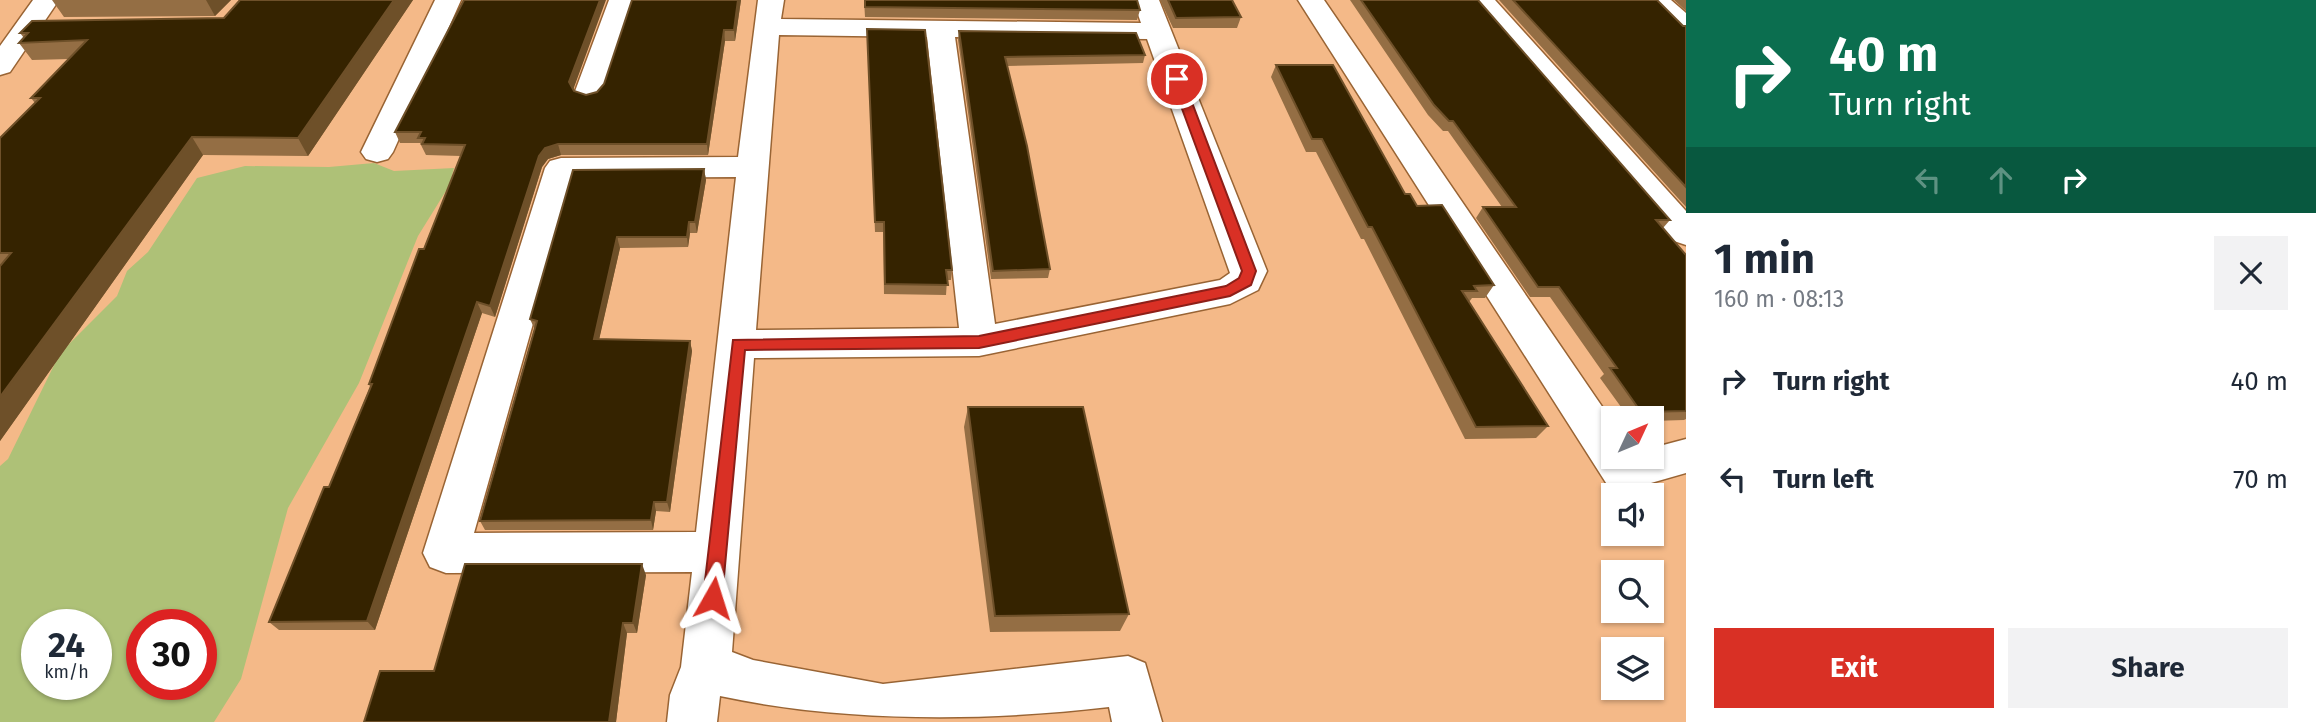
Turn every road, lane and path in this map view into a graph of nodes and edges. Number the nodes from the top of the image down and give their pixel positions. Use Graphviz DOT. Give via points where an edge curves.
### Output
graph roads {
  1 [pos="46,0"];
  2 [pos="448,0"];
  3 [pos="622,0"];
  4 [pos="1311,0"];
  5 [pos="1481,0"];
  6 [pos="1656,0"];
  7 [pos="769,13"];
  8 [pos="1153,15"];
  9 [pos="1686,27"];
  10 [pos="29,28"];
  11 [pos="57,28"];
  12 [pos="940,29"];
  13 [pos="0,66"];
  14 [pos="589,94"];
  15 [pos="377,152"];
  16 [pos="754,167"];
  17 [pos="1686,233"];
  18 [pos="979,342"];
  19 [pos="738,344"];
  20 [pos="1686,456"];
  21 [pos="717,552"];
  22 [pos="706,667"];
  23 [pos="692,722"];
  24 [pos="1137,722"];
  1 -- 10 [label="street"];
  2 -- 15 [label="street"];
  3 -- 14 [label="street"];
  4 -- 20 [label="street" via="1623,473"];
  5 -- 17 [label="street"];
  6 -- 9 [label="street"];
  7 -- 12 [label="street"];
  7 -- 16 [label="street"];
  8 -- 12 [label="street"];
  8 -- 18 [label="street" via="1249,271 1245,281 1230,291"];
  10 -- 11 [label="street"];
  10 -- 13 [label="street"];
  12 -- 18 [label="street"];
  16 -- 19 [label="street"];
  16 -- 21 [label="street" via="561,168 446,553"];
  18 -- 19 [label="street"];
  19 -- 21 [label="street"];
  21 -- 22 [label="street"];
  22 -- 23 [label="street" via="695,695"];
  22 -- 24 [label="street" via="754,684 883,709 1128,680"];
}
